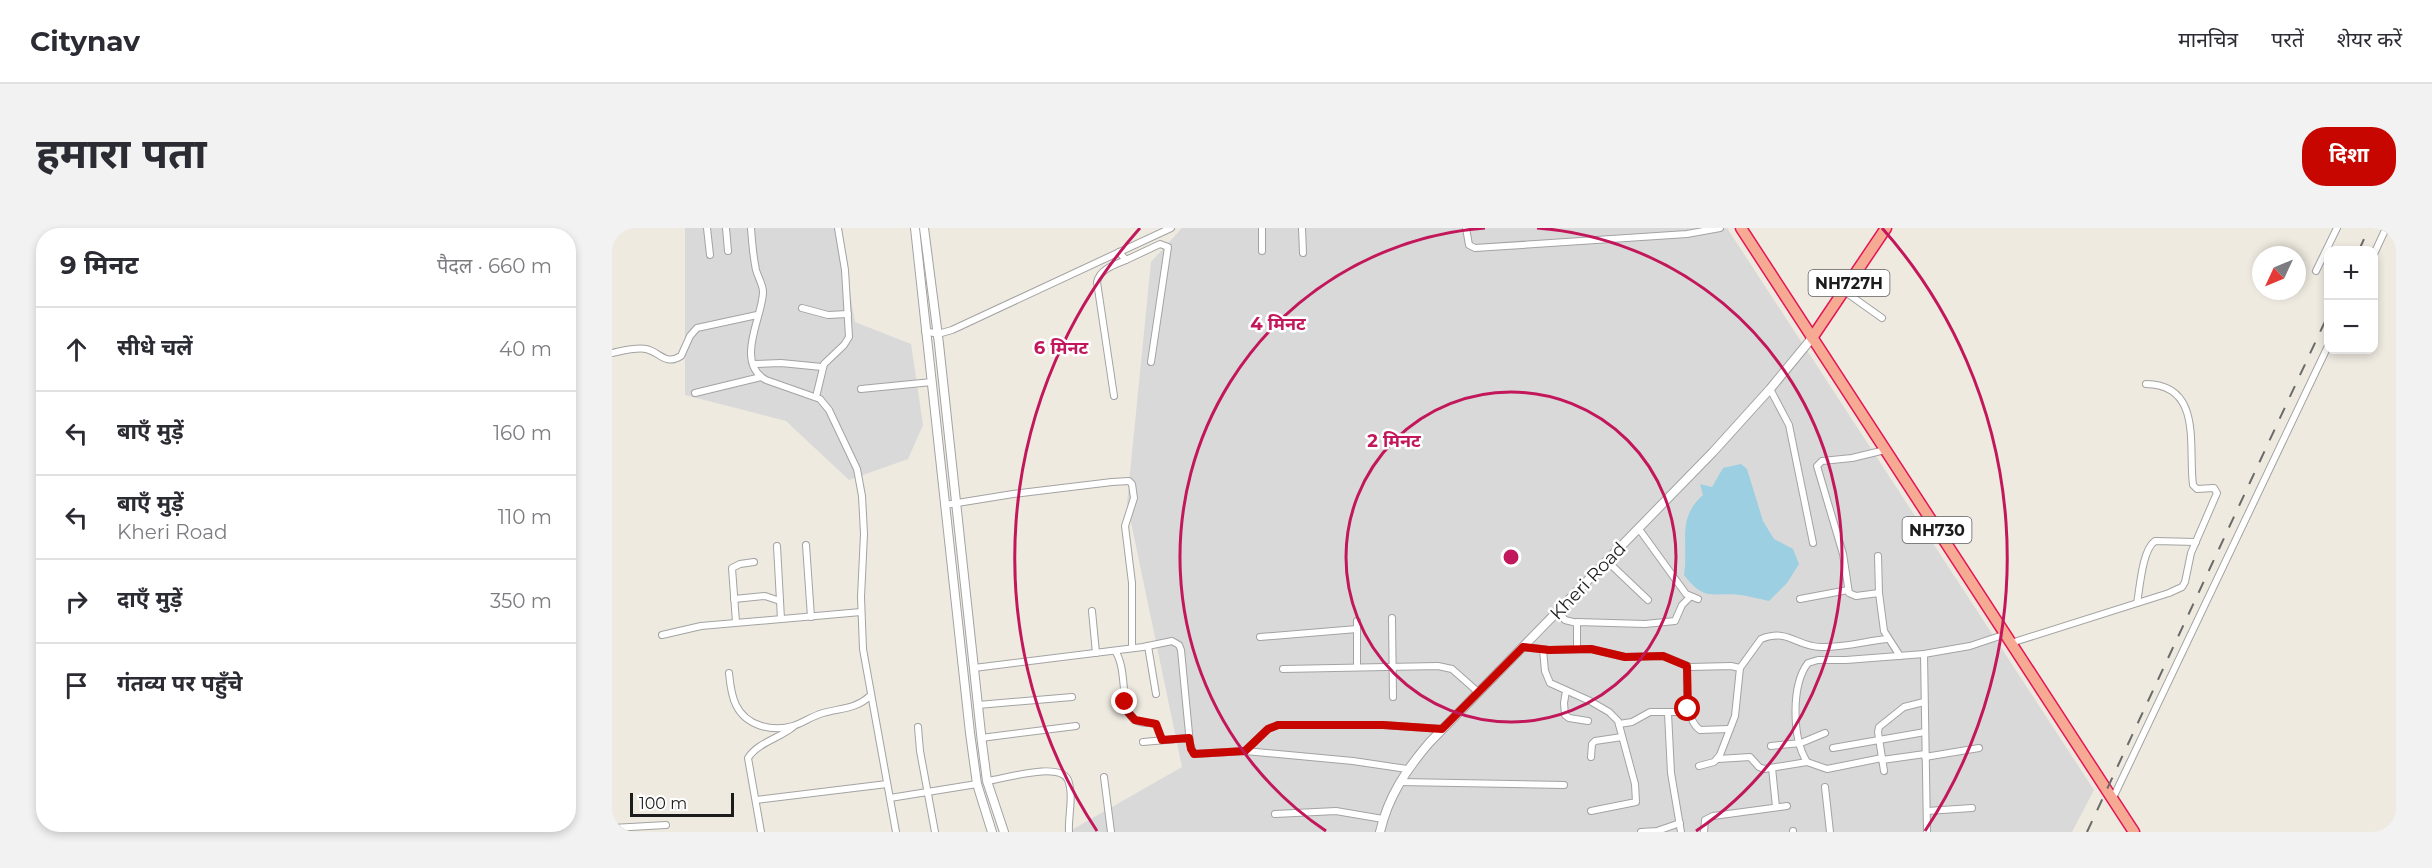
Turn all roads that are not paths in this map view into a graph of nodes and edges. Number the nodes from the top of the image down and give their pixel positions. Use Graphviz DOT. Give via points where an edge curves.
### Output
graph roads {
  1 [pos="706,228"];
  2 [pos="726,228"];
  3 [pos="751,228"];
  4 [pos="838,228"];
  5 [pos="915,228"];
  6 [pos="924,228"];
  7 [pos="1171,228"];
  8 [pos="1262,228"];
  9 [pos="1302,228"];
  10 [pos="1466,228"];
  11 [pos="1720,228"];
  12 [pos="1741,228"];
  13 [pos="1886,228"];
  14 [pos="2337,228"];
  15 [pos="2386,228"];
  16 [pos="2377,246"];
  17 [pos="728,251"];
  18 [pos="1262,251"];
  19 [pos="1303,253"];
  20 [pos="710,255"];
  21 [pos="1122,255"];
  22 [pos="2316,271"];
  23 [pos="1844,291"];
  24 [pos="802,308"];
  25 [pos="848,314"];
  26 [pos="757,315"];
  27 [pos="1882,318"];
  28 [pos="934,335"];
  29 [pos="1812,338"];
  30 [pos="612,353"];
  31 [pos="2324,354"];
  32 [pos="1151,362"];
  33 [pos="754,364"];
  34 [pos="822,367"];
  35 [pos="760,376"];
  36 [pos="932,382"];
  37 [pos="2146,384"];
  38 [pos="861,389"];
  39 [pos="1770,389"];
  40 [pos="695,393"];
  41 [pos="1114,396"];
  42 [pos="816,397"];
  43 [pos="1885,450"];
  44 [pos="950,504"];
  45 [pos="1639,529"];
  46 [pos="1813,543"];
  47 [pos="2196,543"];
  48 [pos="806,545"];
  49 [pos="777,546"];
  50 [pos="1878,556"];
  51 [pos="1607,561"];
  52 [pos="754,562"];
  53 [pos="1848,590"];
  54 [pos="1879,593"];
  55 [pos="1690,597"];
  56 [pos="734,598"];
  57 [pos="1698,599"];
  58 [pos="1800,599"];
  59 [pos="1648,600"];
  60 [pos="780,601"];
  61 [pos="2137,603"];
  62 [pos="1092,611"];
  63 [pos="861,612"];
  64 [pos="1558,612"];
  65 [pos="811,617"];
  66 [pos="1392,618"];
  67 [pos="781,619"];
  68 [pos="1357,621"];
  69 [pos="736,622"];
  70 [pos="1577,623"];
  71 [pos="1357,629"];
  72 [pos="662,635"];
  73 [pos="1260,637"];
  74 [pos="2008,638"];
  75 [pos="1887,639"];
  76 [pos="1148,646"];
  77 [pos="1523,647"];
  78 [pos="1132,648"];
  79 [pos="1577,648"];
  80 [pos="1544,650"];
  81 [pos="1115,651"];
  82 [pos="1096,653"];
  83 [pos="1924,654"];
  84 [pos="1900,656"];
  85 [pos="1357,666"];
  86 [pos="1392,666"];
  87 [pos="1687,666"];
  88 [pos="974,668"];
  89 [pos="1740,668"];
  90 [pos="1283,669"];
  91 [pos="729,673"];
  92 [pos="1566,691"];
  93 [pos="1478,692"];
  94 [pos="1156,694"];
  95 [pos="870,696"];
  96 [pos="1072,697"];
  97 [pos="1393,697"];
  98 [pos="1924,702"];
  99 [pos="978,705"];
  100 [pos="1689,712"];
  101 [pos="1668,713"];
  102 [pos="1588,721"];
  103 [pos="1619,724"];
  104 [pos="794,726"];
  105 [pos="1076,726"];
  106 [pos="918,727"];
  107 [pos="1442,729"];
  108 [pos="1729,729"];
  109 [pos="1925,732"];
  110 [pos="1825,733"];
  111 [pos="1622,737"];
  112 [pos="981,738"];
  113 [pos="1189,738"];
  114 [pos="1162,740"];
  115 [pos="1880,741"];
  116 [pos="1143,742"];
  117 [pos="1801,743"];
  118 [pos="1771,746"];
  119 [pos="1833,748"];
  120 [pos="1979,748"];
  121 [pos="1245,751"];
  122 [pos="1925,755"];
  123 [pos="1591,757"];
  124 [pos="1718,759"];
  125 [pos="1882,759"];
  126 [pos="1807,762"];
  127 [pos="1700,766"];
  128 [pos="1772,768"];
  129 [pos="1407,769"];
  130 [pos="1884,771"];
  131 [pos="1104,777"];
  132 [pos="987,781"];
  133 [pos="1400,782"];
  134 [pos="887,784"];
  135 [pos="977,784"];
  136 [pos="1564,785"];
  137 [pos="1825,787"];
  138 [pos="926,792"];
  139 [pos="890,798"];
  140 [pos="756,800"];
  141 [pos="2112,800"];
  142 [pos="1787,806"];
  143 [pos="1776,807"];
  144 [pos="1972,808"];
  145 [pos="1591,811"];
  146 [pos="1927,811"];
  147 [pos="1275,814"];
  148 [pos="1383,819"];
  149 [pos="1680,823"];
  150 [pos="666,825"];
  151 [pos="612,828"];
  152 [pos="761,832"];
  153 [pos="896,832"];
  154 [pos="935,832"];
  155 [pos="992,832"];
  156 [pos="1004,832"];
  157 [pos="1069,832"];
  158 [pos="1111,832"];
  159 [pos="1380,832"];
  160 [pos="1641,832"];
  161 [pos="1681,832"];
  162 [pos="1704,832"];
  163 [pos="1830,832"];
  164 [pos="1927,832"];
  165 [pos="2134,832"];
  1 -- 20 [label="street"];
  2 -- 17 [label="street"];
  3 -- 26 [label="street" via="763,293"];
  4 -- 25 [label="street"];
  5 -- 28 [label="street"];
  6 -- 28 [label="street"];
  7 -- 21 [label="street"];
  8 -- 18 [label="street"];
  9 -- 19 [label="street"];
  10 -- 11 [label="street" via="1468,245 1475,248 1687,234"];
  12 -- 29 [label="highway, NH730"];
  13 -- 23 [label="highway, NH727H"];
  14 -- 22 [label="street"];
  15 -- 16 [label="street"];
  21 -- 28 [label="street"];
  21 -- 32 [label="street" via="1160,243 1168,247"];
  21 -- 41 [label="street" via="1103,271 1097,282"];
  23 -- 27 [label="street"];
  23 -- 29 [label="highway, NH727H"];
  24 -- 25 [label="street" via="822,314"];
  25 -- 34 [label="street" via="847,341"];
  26 -- 30 [label="street" via="697,328 681,356 672,360 642,348"];
  26 -- 33 [label="street" via="751,339"];
  28 -- 36 [label="street"];
  28 -- 44 [label="street"];
  29 -- 39 [label="street, Kheri Road"];
  29 -- 43 [label="highway, NH730"];
  31 -- 141 [label="street"];
  33 -- 34 [label="street"];
  33 -- 35 [label="street"];
  34 -- 42 [label="street"];
  35 -- 40 [label="street"];
  35 -- 42 [label="street"];
  36 -- 38 [label="street"];
  36 -- 44 [label="street"];
  37 -- 47 [label="street" via="2166,387 2181,399 2190,423 2193,485 2197,489 2216,490"];
  39 -- 45 [label="street, Kheri Road"];
  39 -- 46 [label="street" via="1789,425"];
  42 -- 63 [label="street" via="829,410 860,480 864,534"];
  43 -- 53 [label="street" via="1818,464 1845,561"];
  43 -- 74 [label="highway, NH730"];
  44 -- 78 [label="street" via="1129,481 1134,498 1125,526 1132,583"];
  44 -- 88 [label="street"];
  44 -- 135 [label="street"];
  45 -- 51 [label="street, Kheri Road"];
  45 -- 55 [label="street"];
  47 -- 61 [label="street" via="2182,587"];
  47 -- 61 [label="street" via="2158,541 2150,545"];
  48 -- 65 [label="street"];
  49 -- 60 [label="street"];
  50 -- 54 [label="street"];
  51 -- 59 [label="street"];
  51 -- 64 [label="street, Kheri Road"];
  52 -- 56 [label="street" via="732,568"];
  53 -- 54 [label="street" via="1852,596"];
  53 -- 58 [label="street"];
  54 -- 75 [label="street"];
  55 -- 57 [label="street"];
  55 -- 70 [label="street" via="1675,621"];
  56 -- 60 [label="street" via="765,596"];
  56 -- 69 [label="street"];
  60 -- 67 [label="street"];
  61 -- 74 [label="street"];
  62 -- 82 [label="street"];
  63 -- 65 [label="street"];
  63 -- 95 [label="street"];
  64 -- 70 [label="street" via="1564,620"];
  64 -- 77 [label="street, Kheri Road"];
  65 -- 67 [label="street"];
  66 -- 86 [label="street"];
  67 -- 69 [label="street"];
  68 -- 71 [label="street"];
  69 -- 72 [label="street"];
  70 -- 79 [label="street"];
  71 -- 73 [label="street"];
  71 -- 85 [label="street"];
  74 -- 83 [label="street"];
  74 -- 141 [label="highway, NH730"];
  75 -- 84 [label="street"];
  75 -- 89 [label="street" via="1821,647 1805,645 1789,636 1768,636 1758,642"];
  76 -- 78 [label="street"];
  76 -- 94 [label="street"];
  76 -- 113 [label="street" via="1168,640 1179,645"];
  77 -- 80 [label="street"];
  77 -- 93 [label="street, Kheri Road"];
  78 -- 81 [label="street"];
  79 -- 80 [label="street"];
  79 -- 87 [label="street" via="1625,657 1663,656"];
  80 -- 92 [label="street" via="1547,678"];
  81 -- 82 [label="street"];
  81 -- 114 [label="street" via="1121,661 1127,711 1138,722 1156,724"];
  82 -- 88 [label="street"];
  83 -- 84 [label="street"];
  83 -- 98 [label="street"];
  84 -- 117 [label="street" via="1808,663 1801,677 1795,710"];
  85 -- 86 [label="street"];
  85 -- 90 [label="street"];
  86 -- 93 [label="street" via="1445,667"];
  86 -- 97 [label="street"];
  87 -- 89 [label="street"];
  87 -- 100 [label="street"];
  88 -- 99 [label="street"];
  89 -- 108 [label="street" via="1736,710"];
  91 -- 104 [label="street" via="735,703 742,714 772,730"];
  92 -- 102 [label="street" via="1565,715"];
  92 -- 103 [label="street" via="1609,712"];
  93 -- 107 [label="street, Kheri Road"];
  95 -- 104 [label="street" via="854,707"];
  95 -- 134 [label="street"];
  96 -- 99 [label="street"];
  98 -- 109 [label="street"];
  98 -- 115 [label="street" via="1907,705 1880,727"];
  99 -- 112 [label="street"];
  100 -- 101 [label="street"];
  100 -- 108 [label="street" via="1698,729"];
  101 -- 103 [label="street" via="1647,713"];
  101 -- 149 [label="street" via="1671,773"];
  103 -- 111 [label="street"];
  104 -- 140 [label="street" via="749,754"];
  105 -- 112 [label="street"];
  106 -- 138 [label="street"];
  107 -- 121 [label="street" via="1278,725 1268,729"];
  107 -- 129 [label="street, Kheri Road"];
  108 -- 124 [label="street"];
  109 -- 115 [label="street"];
  109 -- 122 [label="street"];
  110 -- 117 [label="street"];
  111 -- 123 [label="street" via="1595,741"];
  111 -- 145 [label="street" via="1636,802"];
  112 -- 132 [label="street"];
  113 -- 114 [label="street"];
  113 -- 121 [label="street" via="1194,754"];
  114 -- 116 [label="street"];
  115 -- 119 [label="street"];
  115 -- 125 [label="street"];
  117 -- 118 [label="street"];
  117 -- 126 [label="street"];
  120 -- 122 [label="street"];
  121 -- 129 [label="street"];
  122 -- 125 [label="street"];
  122 -- 146 [label="street"];
  124 -- 127 [label="street"];
  124 -- 128 [label="street" via="1750,757 1761,768"];
  125 -- 126 [label="street" via="1827,769"];
  125 -- 130 [label="street"];
  126 -- 128 [label="street"];
  128 -- 143 [label="street"];
  129 -- 133 [label="street, Kheri Road"];
  131 -- 158 [label="street"];
  132 -- 156 [label="street"];
  132 -- 157 [label="street" via="1050,770 1063,774 1068,782"];
  133 -- 136 [label="street"];
  133 -- 148 [label="street, Kheri Road"];
  134 -- 139 [label="street"];
  134 -- 140 [label="street"];
  135 -- 138 [label="street"];
  135 -- 155 [label="street"];
  137 -- 163 [label="street"];
  138 -- 139 [label="street"];
  138 -- 154 [label="street"];
  139 -- 153 [label="street"];
  140 -- 152 [label="street"];
  141 -- 165 [label="highway, NH730"];
  142 -- 143 [label="street"];
  143 -- 162 [label="street" via="1713,816 1705,820"];
  144 -- 146 [label="street"];
  146 -- 164 [label="street"];
  147 -- 148 [label="street" via="1336,811"];
  148 -- 159 [label="street, Kheri Road"];
  149 -- 160 [label="street"];
  149 -- 161 [label="street"];
  150 -- 151 [label="street"];
}
